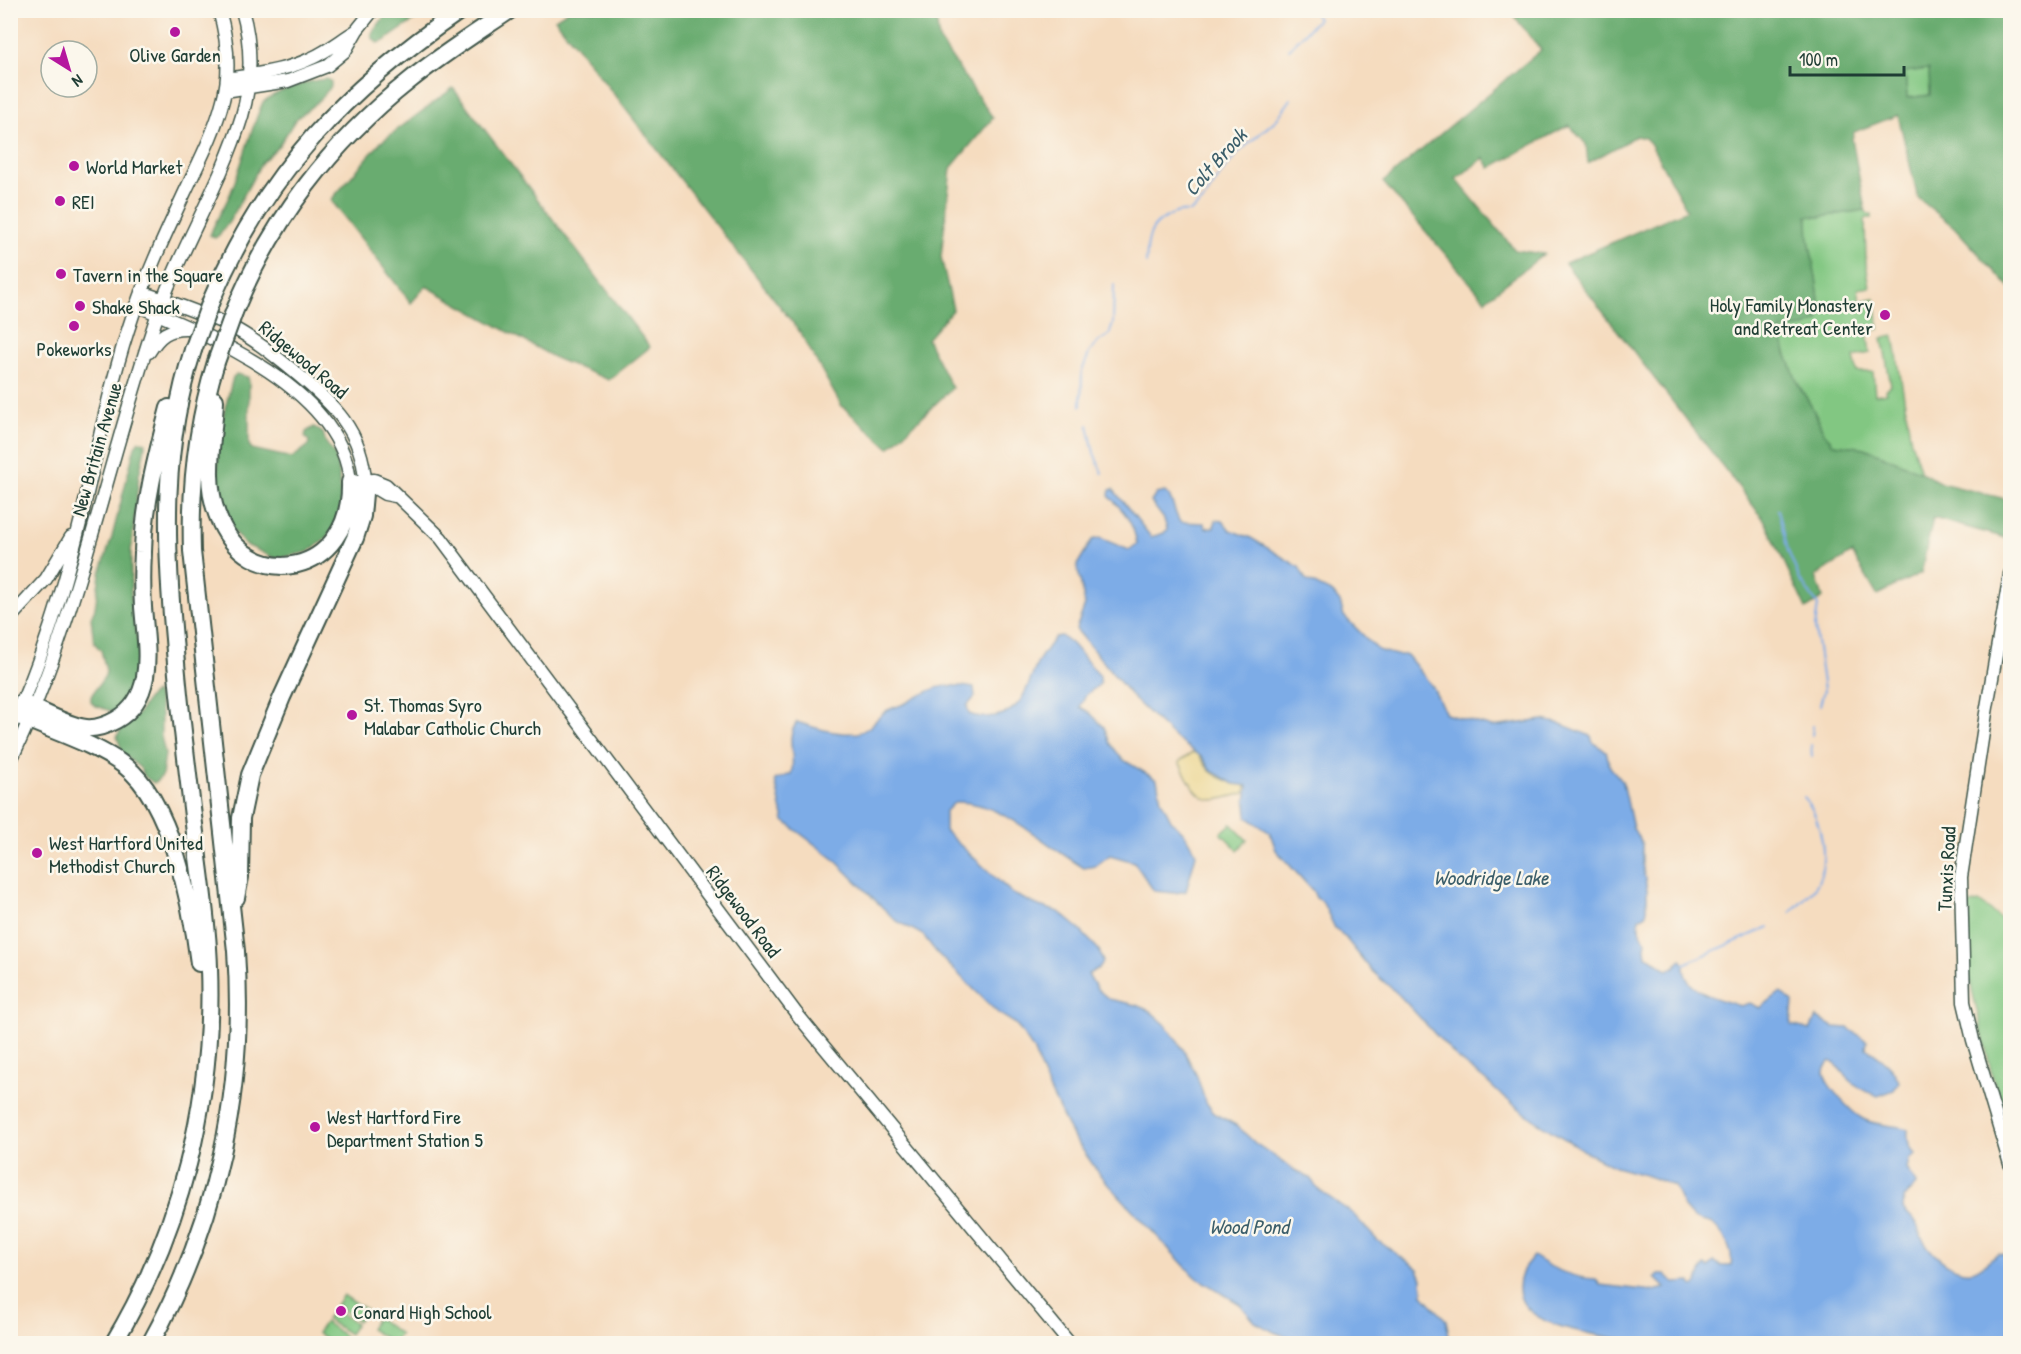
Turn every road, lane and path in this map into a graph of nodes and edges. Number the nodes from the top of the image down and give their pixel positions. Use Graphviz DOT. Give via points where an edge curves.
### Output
graph roads {
  1 [pos="219,10"];
  2 [pos="243,10"];
  3 [pos="373,10"];
  4 [pos="510,10"];
  5 [pos="458,12"];
  6 [pos="357,30"];
  7 [pos="249,75"];
  8 [pos="226,85"];
  9 [pos="248,88"];
  10 [pos="141,292"];
  11 [pos="163,300"];
  12 [pos="136,305"];
  13 [pos="158,314"];
  14 [pos="196,331"];
  15 [pos="191,356"];
  16 [pos="215,365"];
  17 [pos="140,369"];
  18 [pos="358,482"];
  19 [pos="81,517"];
  20 [pos="2010,574"];
  21 [pos="10,618"];
  22 [pos="21,715"];
  23 [pos="10,762"];
  24 [pos="232,914"];
  25 [pos="207,1053"];
  26 [pos="2010,1164"];
  27 [pos="113,1344"];
  28 [pos="150,1344"];
  29 [pos="1070,1344"];
  1 -- 8 [label="main road, New Britain Avenue" via="225,39"];
  2 -- 7 [label="main road, New Britain Avenue"];
  3 -- 6 [label="main road"];
  4 -- 16 [label="highway, bridge" via="416,75 370,114 307,184 253,270"];
  5 -- 15 [label="highway, bridge" via="382,69 316,131 260,206 232,254"];
  6 -- 7 [label="main road" via="301,63"];
  6 -- 9 [label="main road" via="345,51 327,66 288,81"];
  7 -- 8 [label="main road"];
  7 -- 9 [label="main road, New Britain Avenue"];
  8 -- 9 [label="main road"];
  8 -- 10 [label="main road, New Britain Avenue" via="213,132"];
  9 -- 11 [label="main road, New Britain Avenue" via="233,141"];
  10 -- 11 [label="main road, Ridgewood Road"];
  10 -- 12 [label="main road, New Britain Avenue"];
  11 -- 13 [label="main road, New Britain Avenue"];
  11 -- 18 [label="main road, Ridgewood Road" via="248,336 328,400 354,436 361,455"];
  12 -- 13 [label="main road, Ridgewood Road"];
  12 -- 19 [label="main road, New Britain Avenue"];
  13 -- 14 [label="main road, Ridgewood Road"];
  13 -- 17 [label="main road, New Britain Avenue"];
  14 -- 17 [label="main road" via="181,329 164,334"];
  14 -- 18 [label="main road, Ridgewood Road" via="264,369 315,408 331,427"];
  15 -- 22 [label="highway" via="172,395 147,507 142,563 147,664 140,695 124,716 96,728"];
  15 -- 25 [label="highway" via="172,449 167,549 180,714 208,939"];
  16 -- 18 [label="highway" via="211,489 221,525 239,548 260,561 278,566 303,563 320,555 344,525"];
  16 -- 24 [label="highway" via="195,464 192,551"];
  17 -- 22 [label="main road, New Britain Avenue" via="69,616"];
  18 -- 24 [label="highway" via="362,516 355,538 250,775 241,818 240,877"];
  18 -- 29 [label="main road, Ridgewood Road" via="376,481 388,487 453,553 796,1013"];
  19 -- 21 [label="main road" via="50,575"];
  19 -- 22 [label="main road, New Britain Avenue"];
  20 -- 26 [label="main road, Tunxis Road" via="1961,877 1964,1002"];
  22 -- 23 [label="main road, New Britain Avenue"];
  22 -- 25 [label="highway" via="120,762 157,804 194,928"];
  24 -- 28 [label="highway" via="239,1012 230,1116 206,1216 182,1279"];
  25 -- 27 [label="highway" via="191,1150 171,1219 146,1281"];
}
